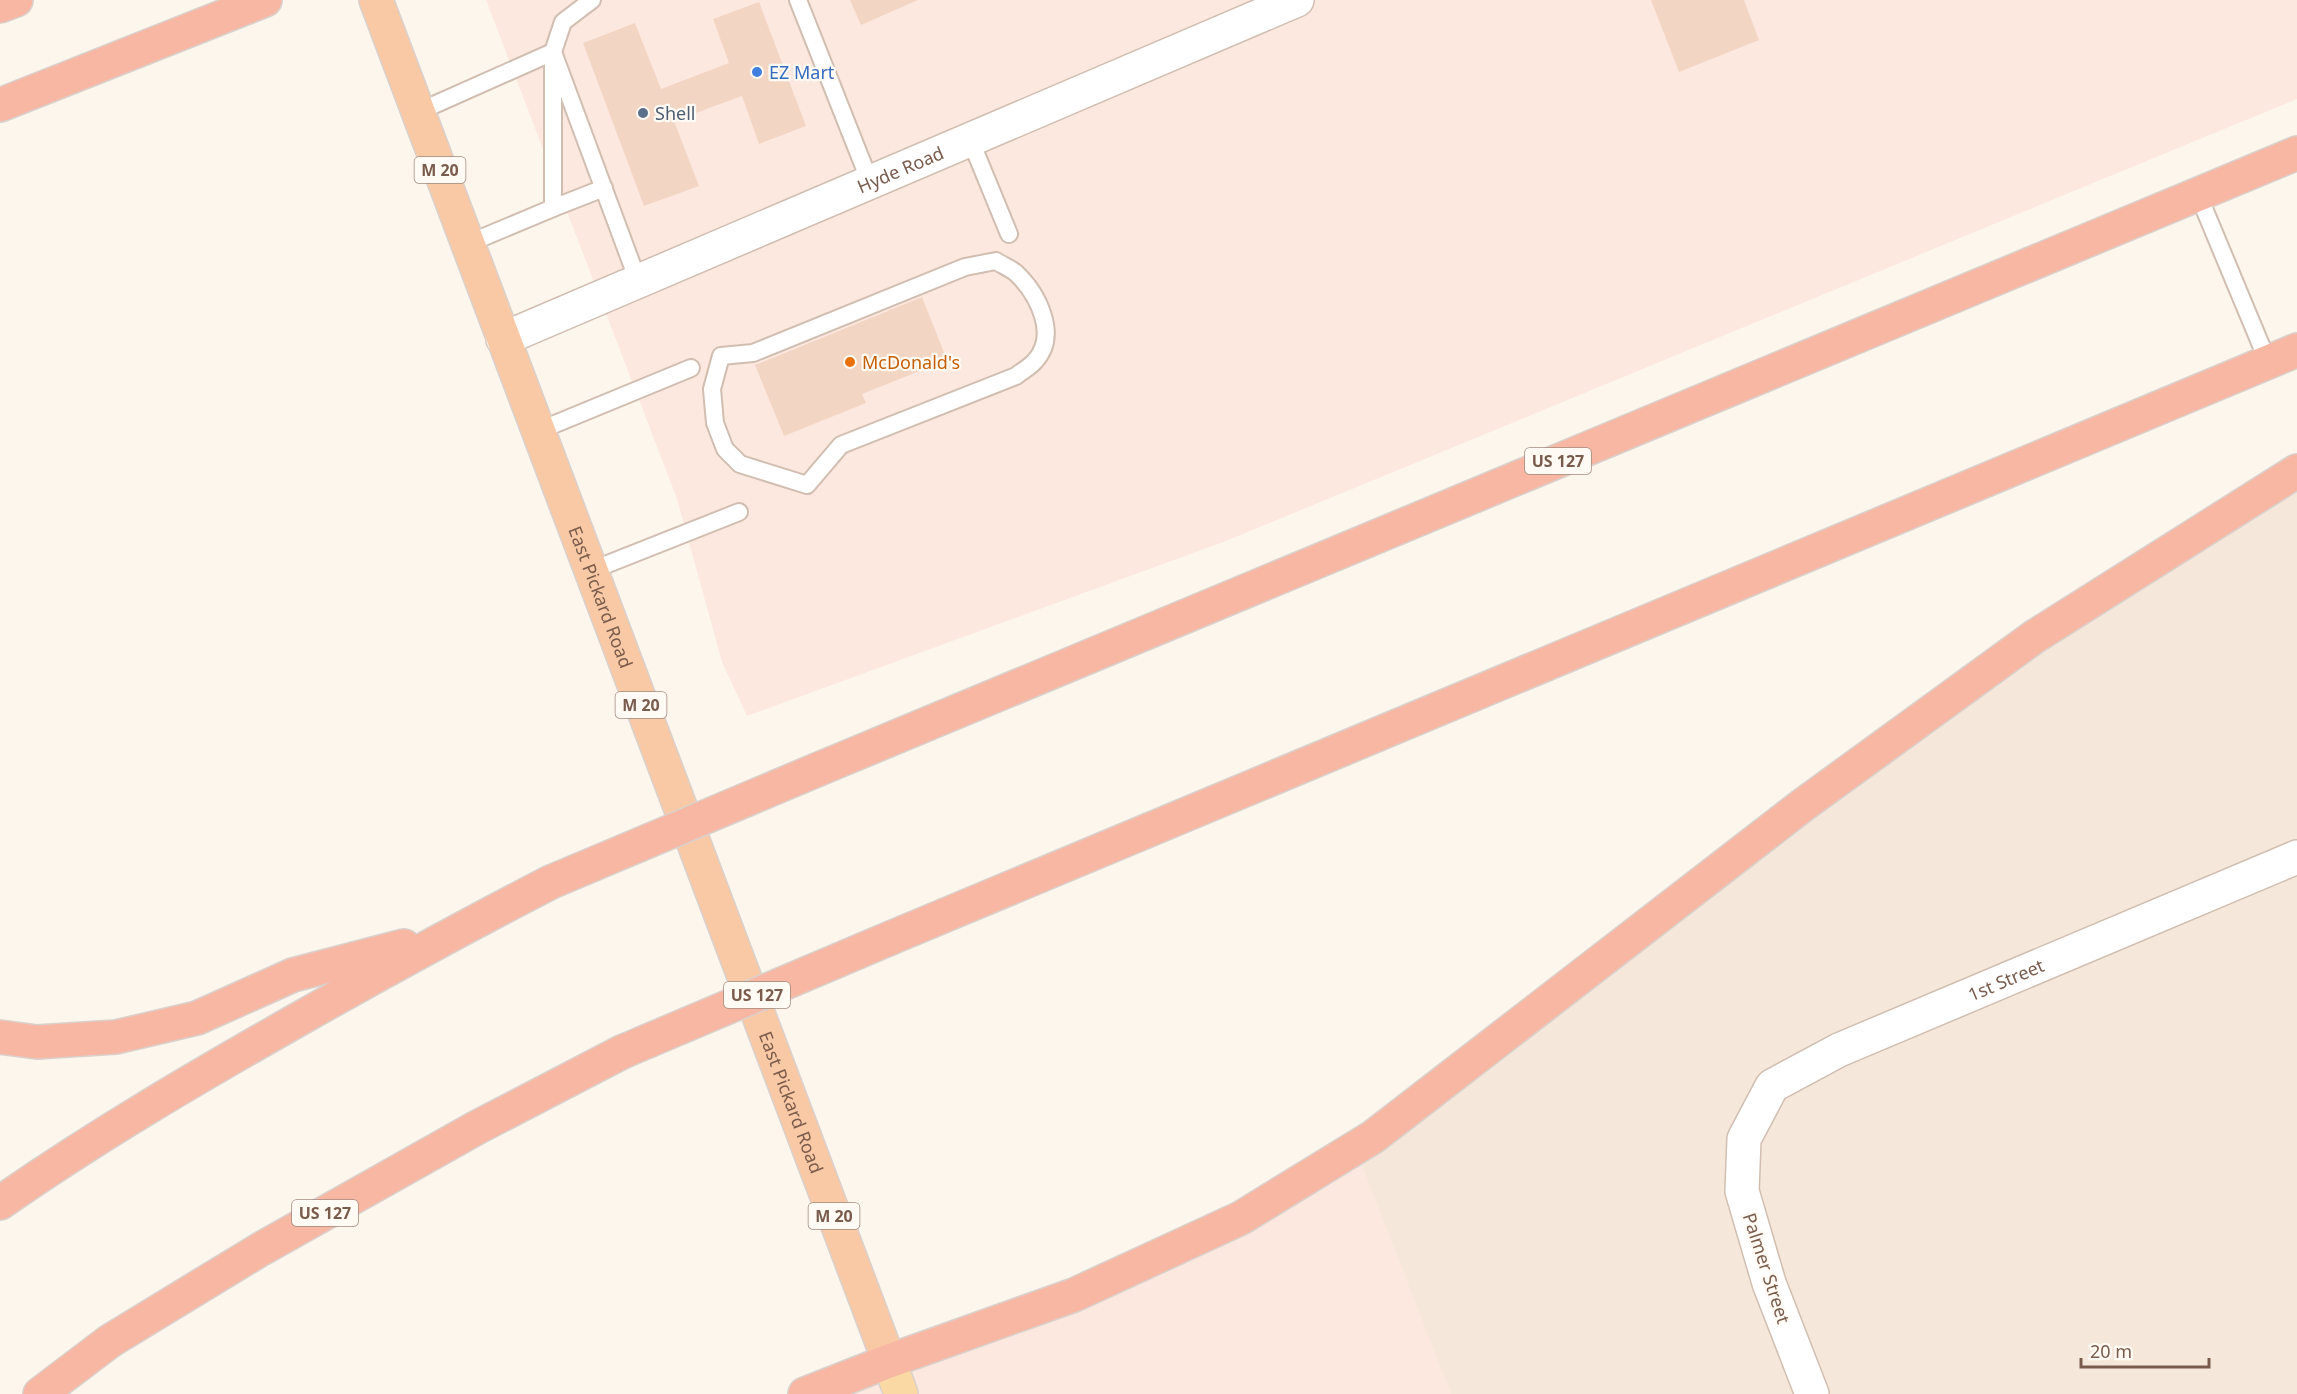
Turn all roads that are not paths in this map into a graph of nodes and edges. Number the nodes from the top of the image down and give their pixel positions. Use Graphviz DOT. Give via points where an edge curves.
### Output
graph roads {
  1 [pos="16,0"];
  2 [pos="265,0"];
  3 [pos="376,0"];
  4 [pos="592,0"];
  5 [pos="798,0"];
  6 [pos="1297,0"];
  7 [pos="0,6"];
  8 [pos="1264,8"];
  9 [pos="553,52"];
  10 [pos="0,105"];
  11 [pos="418,112"];
  12 [pos="970,139"];
  13 [pos="2297,153"];
  14 [pos="870,182"];
  15 [pos="604,188"];
  16 [pos="2198,194"];
  17 [pos="553,208"];
  18 [pos="1010,234"];
  19 [pos="467,244"];
  20 [pos="638,281"];
  21 [pos="503,339"];
  22 [pos="2282,356"];
  23 [pos="691,368"];
  24 [pos="538,431"];
  25 [pos="2297,471"];
  26 [pos="807,485"];
  27 [pos="739,512"];
  28 [pos="590,571"];
  29 [pos="2297,857"];
  30 [pos="449,934"];
  31 [pos="0,1037"];
  32 [pos="1744,1139"];
  33 [pos="0,1203"];
  34 [pos="889,1361"];
  35 [pos="40,1394"];
  36 [pos="805,1394"];
  37 [pos="901,1394"];
  38 [pos="1812,1394"];
  1 -- 7 [label="highway"];
  2 -- 10 [label="highway"];
  3 -- 11 [label="highway, East Pickard Road / M 20"];
  4 -- 9 [label="lane" via="563,22"];
  5 -- 14 [label="lane"];
  6 -- 8 [label="street, Hyde Road"];
  8 -- 12 [label="street, Hyde Road"];
  9 -- 11 [label="lane"];
  9 -- 15 [label="lane"];
  9 -- 17 [label="lane"];
  11 -- 19 [label="highway, East Pickard Road / M 20"];
  12 -- 14 [label="street, Hyde Road"];
  12 -- 18 [label="lane"];
  13 -- 16 [label="highway, US 127"];
  14 -- 20 [label="street, Hyde Road"];
  15 -- 17 [label="lane"];
  15 -- 20 [label="lane"];
  16 -- 22 [label="lane"];
  16 -- 30 [label="highway, US 127, bridge" via="551,882"];
  17 -- 19 [label="lane"];
  19 -- 21 [label="highway, East Pickard Road / M 20"];
  20 -- 21 [label="street, Hyde Road"];
  21 -- 24 [label="highway, East Pickard Road / M 20"];
  22 -- 35 [label="highway, US 127, bridge" via="622,1052 476,1128 261,1249 110,1341"];
  23 -- 24 [label="lane"];
  24 -- 28 [label="highway, East Pickard Road / M 20"];
  25 -- 34 [label="highway" via="2034,637 1803,805 1373,1137 1241,1218 1085,1291"];
  26 -- 26 [label="lane" via="841,445 1016,375 1035,362 1044,348 1047,332 1040,307 1015,272 996,261 965,267 753,354 721,356 712,389 716,423 725,449 740,464"];
  27 -- 28 [label="lane"];
  28 -- 34 [label="highway, East Pickard Road / M 20"];
  29 -- 32 [label="street, 1st Street" via="1839,1050 1772,1086"];
  30 -- 31 [label="highway" via="293,975 197,1018 116,1036 37,1041"];
  30 -- 33 [label="highway, US 127" via="211,1069"];
  32 -- 38 [label="street, Palmer Street" via="1742,1191 1769,1283"];
  34 -- 36 [label="highway"];
  34 -- 37 [label="main road, East Pickard Road / M 20"];
}
